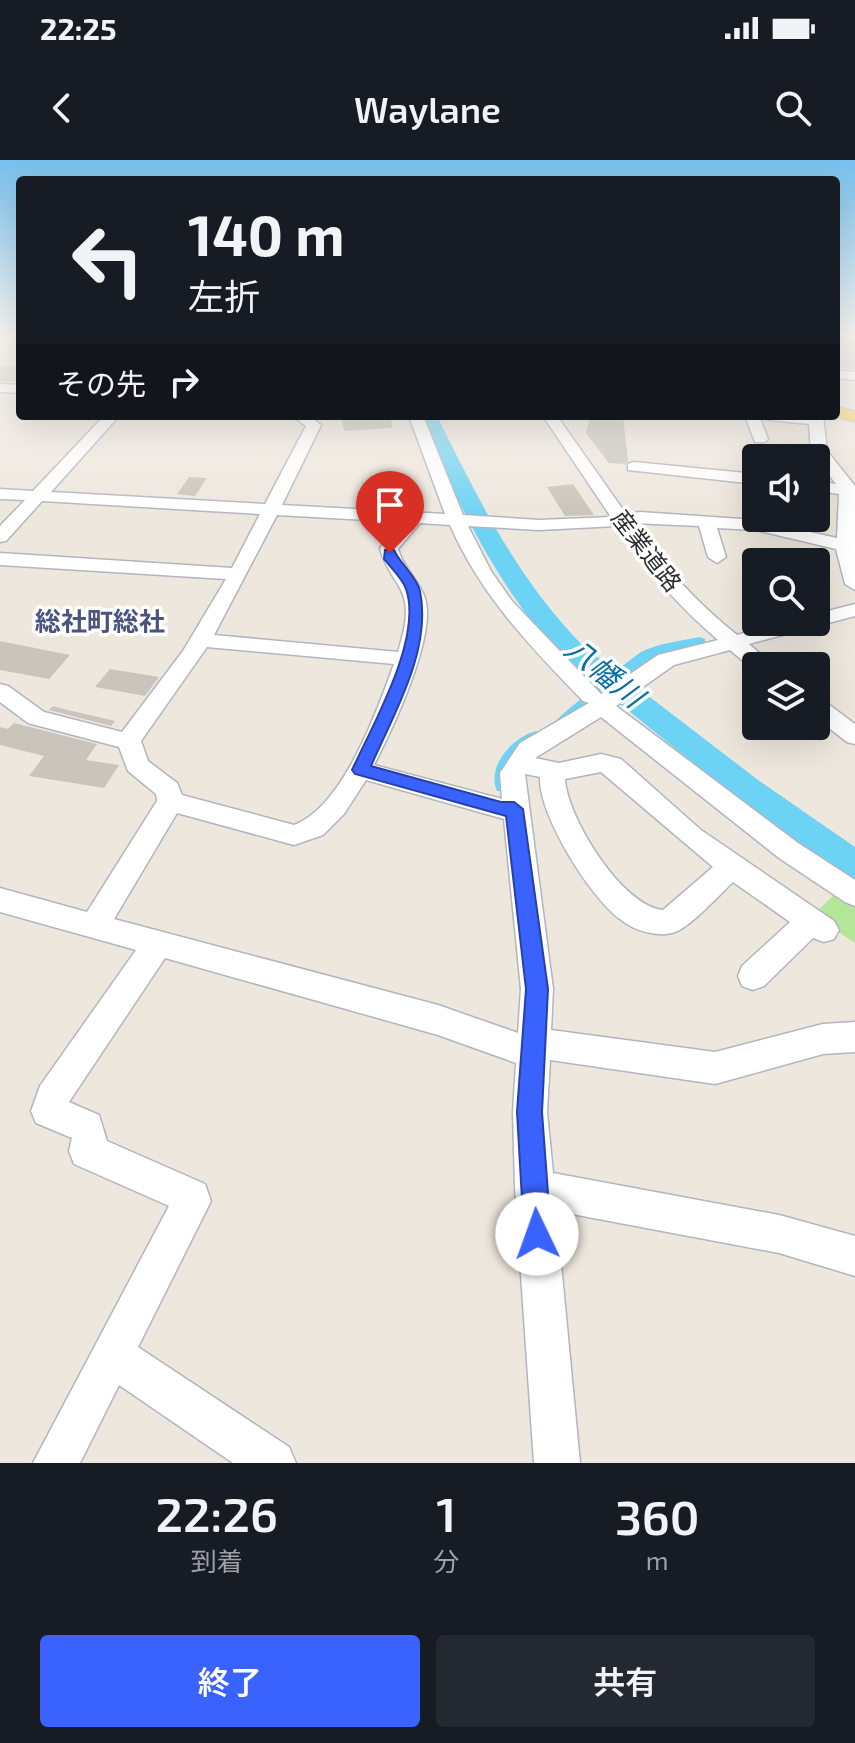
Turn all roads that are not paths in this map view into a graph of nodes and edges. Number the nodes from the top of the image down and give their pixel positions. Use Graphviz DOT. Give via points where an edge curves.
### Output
graph roads {
  1 [pos="108,420"];
  2 [pos="306,420"];
  3 [pos="418,420"];
  4 [pos="553,420"];
  5 [pos="753,420"];
  6 [pos="816,420"];
  7 [pos="760,439"];
  8 [pos="634,467"];
  9 [pos="835,472"];
  10 [pos="855,473"];
  11 [pos="742,478"];
  12 [pos="830,488"];
  13 [pos="848,490"];
  14 [pos="0,494"];
  15 [pos="38,497"];
  16 [pos="270,510"];
  17 [pos="412,518"];
  18 [pos="459,521"];
  19 [pos="622,522"];
  20 [pos="707,522"];
  21 [pos="0,537"];
  22 [pos="850,547"];
  23 [pos="717,557"];
  24 [pos="0,559"];
  25 [pos="237,574"];
  26 [pos="855,584"];
  27 [pos="855,610"];
  28 [pos="830,616"];
  29 [pos="754,636"];
  30 [pos="203,640"];
  31 [pos="731,642"];
  32 [pos="744,652"];
  33 [pos="407,659"];
  34 [pos="0,691"];
  35 [pos="599,702"];
  36 [pos="830,717"];
  37 [pos="855,736"];
  38 [pos="127,741"];
  39 [pos="518,763"];
  40 [pos="361,770"];
  41 [pos="553,771"];
  42 [pos="170,801"];
  43 [pos="514,809"];
  44 [pos="732,867"];
  45 [pos="855,894"];
  46 [pos="0,900"];
  47 [pos="95,924"];
  48 [pos="159,942"];
  49 [pos="753,976"];
  50 [pos="855,1037"];
  51 [pos="535,1049"];
  52 [pos="534,1188"];
  53 [pos="855,1256"];
  54 [pos="114,1355"];
  55 [pos="56,1463"];
  56 [pos="273,1463"];
  57 [pos="557,1463"];
  1 -- 15 [label="street"];
  2 -- 16 [label="street" via="314,425"];
  3 -- 18 [label="street"];
  4 -- 19 [label="street, 産業道路"];
  5 -- 7 [label="street"];
  6 -- 9 [label="street" via="819,452"];
  8 -- 11 [label="street"];
  9 -- 10 [label="street"];
  9 -- 13 [label="street"];
  12 -- 13 [label="street"];
  13 -- 22 [label="street"];
  14 -- 15 [label="street"];
  15 -- 16 [label="street"];
  15 -- 21 [label="street"];
  16 -- 17 [label="street"];
  16 -- 25 [label="street"];
  17 -- 18 [label="street"];
  17 -- 33 [label="street" via="389,548 417,603"];
  18 -- 19 [label="street"];
  18 -- 35 [label="street" via="494,592"];
  19 -- 20 [label="street" via="640,517"];
  19 -- 31 [label="street, 産業道路" via="673,589"];
  20 -- 22 [label="street" via="768,526"];
  20 -- 23 [label="street"];
  22 -- 26 [label="street" via="845,556"];
  24 -- 25 [label="street"];
  25 -- 30 [label="street"];
  27 -- 28 [label="street"];
  29 -- 31 [label="street"];
  30 -- 33 [label="street"];
  30 -- 38 [label="street"];
  31 -- 32 [label="street, 産業道路"];
  31 -- 35 [label="street" via="666,660"];
  33 -- 40 [label="street"];
  34 -- 38 [label="street" via="36,718"];
  35 -- 39 [label="street" via="563,732 529,749"];
  35 -- 45 [label="street" via="771,840"];
  36 -- 37 [label="street"];
  38 -- 42 [label="street" via="137,765 160,781"];
  39 -- 41 [label="street"];
  39 -- 43 [label="street" via="512,773"];
  40 -- 42 [label="street" via="319,826 307,834 294,835"];
  40 -- 43 [label="street"];
  41 -- 44 [label="street" via="601,763 616,768"];
  41 -- 44 [label="street" via="551,780 572,836 623,906 649,922 669,922"];
  42 -- 47 [label="street"];
  43 -- 51 [label="street" via="537,989"];
  44 -- 49 [label="street" via="817,926"];
  46 -- 47 [label="street"];
  47 -- 48 [label="street"];
  48 -- 51 [label="street"];
  48 -- 54 [label="street" via="48,1105 48,1111 87,1127 87,1151 192,1197"];
  50 -- 51 [label="street" via="823,1039 715,1068"];
  51 -- 52 [label="street" via="530,1112"];
  52 -- 53 [label="street" via="779,1234"];
  52 -- 57 [label="street"];
  54 -- 55 [label="street"];
  54 -- 56 [label="street"];
}
